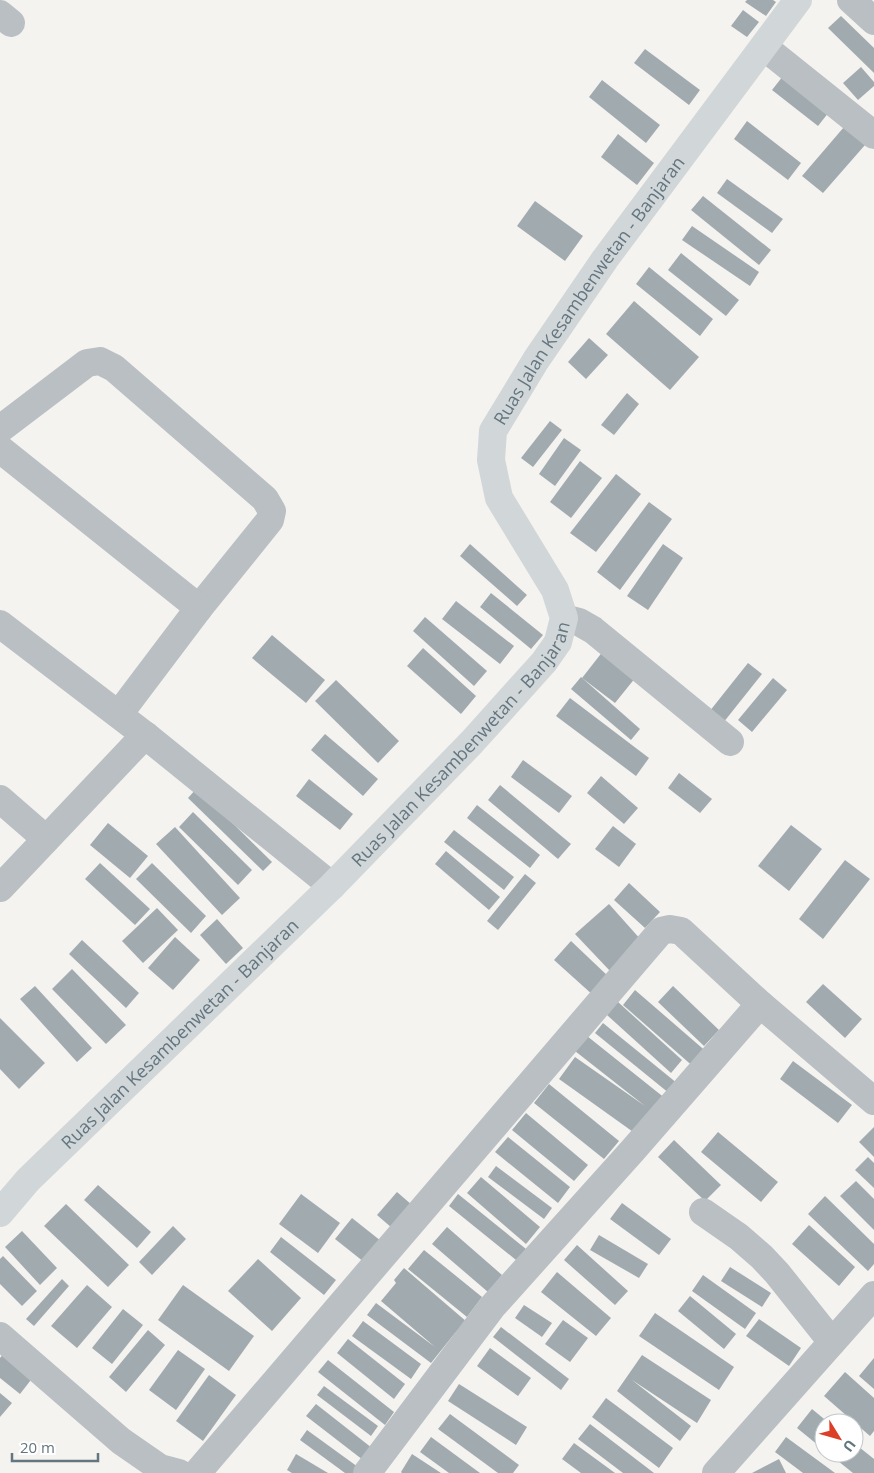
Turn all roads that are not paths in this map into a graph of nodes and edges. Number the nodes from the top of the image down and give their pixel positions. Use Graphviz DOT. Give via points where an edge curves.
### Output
graph roads {
  1 [pos="798,0"];
  2 [pos="851,0"];
  3 [pos="874,21"];
  4 [pos="764,47"];
  5 [pos="874,135"];
  6 [pos="0,429"];
  7 [pos="0,449"];
  8 [pos="199,608"];
  9 [pos="564,618"];
  10 [pos="0,624"];
  11 [pos="119,714"];
  12 [pos="145,735"];
  13 [pos="730,742"];
  14 [pos="0,799"];
  15 [pos="46,839"];
  16 [pos="332,886"];
  17 [pos="0,888"];
  18 [pos="760,1004"];
  19 [pos="874,1101"];
  20 [pos="703,1212"];
  21 [pos="0,1213"];
  22 [pos="874,1295"];
  23 [pos="0,1336"];
  24 [pos="832,1342"];
  25 [pos="179,1473"];
  26 [pos="197,1473"];
  27 [pos="367,1473"];
  28 [pos="716,1473"];
  1 -- 4 [label="main road, Ruas Jalan Kesambenwetan - Banjaran"];
  2 -- 3 [label="street"];
  4 -- 5 [label="street"];
  4 -- 9 [label="main road, Ruas Jalan Kesambenwetan - Banjaran" via="605,259 536,360 493,431 491,460 499,498 555,590"];
  6 -- 8 [label="street" via="87,363 100,360 114,368 265,499 272,511 270,520"];
  7 -- 8 [label="street"];
  8 -- 11 [label="street"];
  9 -- 13 [label="street" via="593,630"];
  9 -- 16 [label="main road, Ruas Jalan Kesambenwetan - Banjaran" via="558,642 544,662 472,742"];
  10 -- 11 [label="street"];
  11 -- 12 [label="street"];
  12 -- 15 [label="street"];
  12 -- 16 [label="street"];
  14 -- 15 [label="street"];
  15 -- 17 [label="street"];
  16 -- 21 [label="main road, Ruas Jalan Kesambenwetan - Banjaran" via="28,1180"];
  18 -- 19 [label="street"];
  18 -- 26 [label="street" via="681,931 660,931"];
  18 -- 27 [label="street" via="492,1307"];
  20 -- 24 [label="street" via="762,1257"];
  22 -- 24 [label="street"];
  23 -- 25 [label="street" via="121,1441 160,1468"];
  24 -- 28 [label="street"];
}
